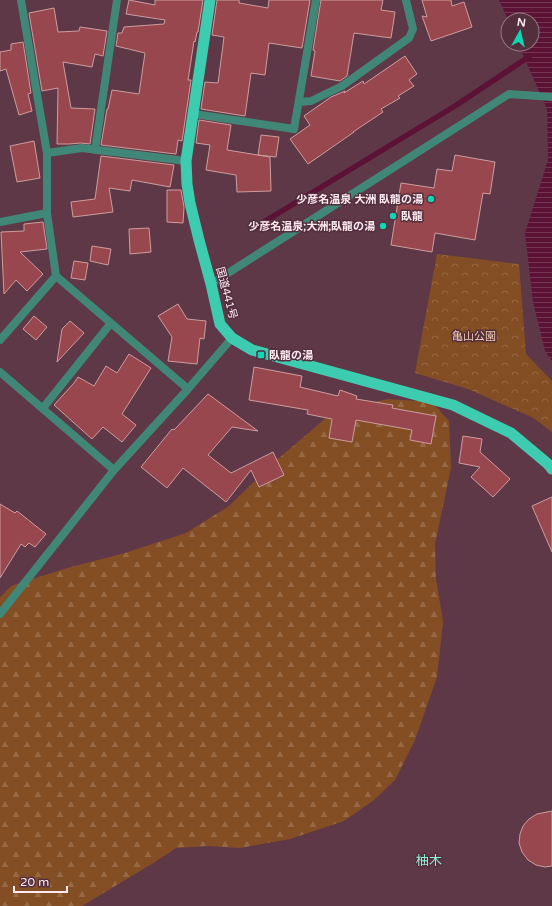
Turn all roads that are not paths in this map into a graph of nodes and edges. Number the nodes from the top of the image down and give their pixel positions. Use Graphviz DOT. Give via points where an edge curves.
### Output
graph roads {
  1 [pos="21,0"];
  2 [pos="117,0"];
  3 [pos="210,0"];
  4 [pos="316,0"];
  5 [pos="406,0"];
  6 [pos="552,97"];
  7 [pos="299,102"];
  8 [pos="194,114"];
  9 [pos="95,150"];
  10 [pos="47,153"];
  11 [pos="186,161"];
  12 [pos="47,213"];
  13 [pos="0,222"];
  14 [pos="56,276"];
  15 [pos="211,284"];
  16 [pos="111,323"];
  17 [pos="232,338"];
  18 [pos="0,340"];
  19 [pos="0,372"];
  20 [pos="188,389"];
  21 [pos="43,408"];
  22 [pos="552,469"];
  23 [pos="114,470"];
  24 [pos="0,614"];
  1 -- 10 [label="street"];
  2 -- 9 [label="street"];
  3 -- 8 [label="highway, 国道441号"];
  4 -- 7 [label="street"];
  5 -- 7 [label="street" via="413,29 409,38 342,86 310,101"];
  6 -- 15 [label="street" via="509,94"];
  7 -- 8 [label="street" via="294,129"];
  8 -- 11 [label="highway, 国道441号"];
  9 -- 10 [label="street" via="82,148"];
  9 -- 11 [label="street"];
  10 -- 12 [label="street"];
  11 -- 15 [label="highway, 国道441号" via="190,202"];
  12 -- 13 [label="street"];
  12 -- 14 [label="street"];
  14 -- 16 [label="street"];
  14 -- 18 [label="street"];
  15 -- 17 [label="highway, 国道441号" via="220,324"];
  16 -- 20 [label="street"];
  16 -- 21 [label="street"];
  17 -- 20 [label="street"];
  17 -- 22 [label="highway, 国道441号" via="252,350 452,405 511,433"];
  19 -- 21 [label="street"];
  20 -- 23 [label="street"];
  21 -- 23 [label="street"];
  23 -- 24 [label="street"];
}
